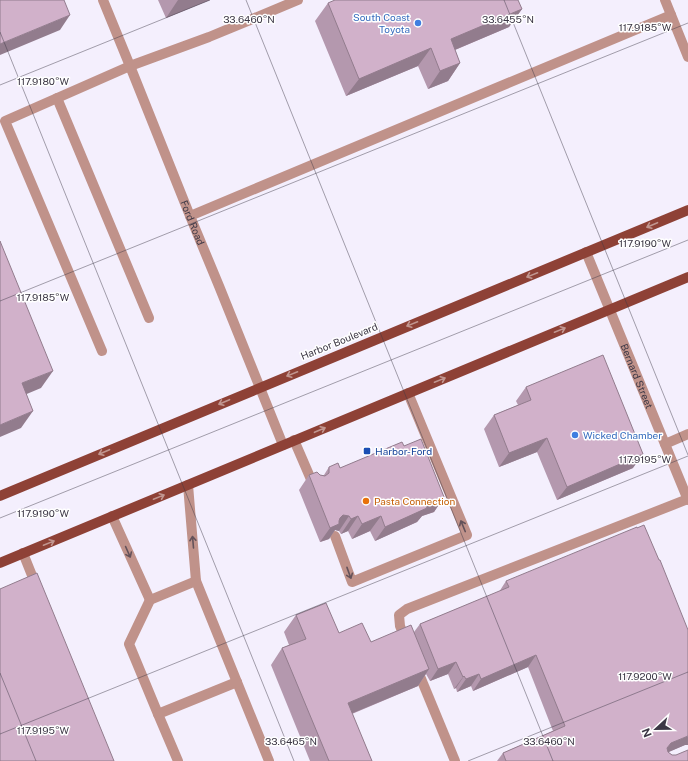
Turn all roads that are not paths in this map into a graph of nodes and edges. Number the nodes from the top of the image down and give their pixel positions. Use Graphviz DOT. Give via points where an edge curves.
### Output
graph roads {
  1 [pos="103,0"];
  2 [pos="298,0"];
  3 [pos="665,0"];
  4 [pos="671,15"];
  5 [pos="688,57"];
  6 [pos="130,66"];
  7 [pos="57,98"];
  8 [pos="2,121"];
  9 [pos="688,210"];
  10 [pos="190,216"];
  11 [pos="586,252"];
  12 [pos="688,277"];
  13 [pos="609,310"];
  14 [pos="150,318"];
  15 [pos="102,351"];
  16 [pos="260,387"];
  17 [pos="408,393"];
  18 [pos="688,434"];
  19 [pos="294,440"];
  20 [pos="665,444"];
  21 [pos="283,445"];
  22 [pos="314,484"];
  23 [pos="188,485"];
  24 [pos="0,496"];
  25 [pos="688,499"];
  26 [pos="112,516"];
  27 [pos="335,536"];
  28 [pos="23,553"];
  29 [pos="0,563"];
  30 [pos="196,581"];
  31 [pos="40,594"];
  32 [pos="150,600"];
  33 [pos="408,647"];
  34 [pos="414,661"];
  35 [pos="237,682"];
  36 [pos="158,714"];
  37 [pos="178,761"];
  38 [pos="270,761"];
  39 [pos="455,761"];
  1 -- 6 [label="street, Ford Road"];
  2 -- 6 [label="street" via="210,38"];
  3 -- 4 [label="street"];
  4 -- 5 [label="street"];
  4 -- 10 [label="street"];
  6 -- 7 [label="street"];
  6 -- 10 [label="street, Ford Road"];
  7 -- 8 [label="street"];
  7 -- 14 [label="street"];
  8 -- 15 [label="street"];
  9 -- 11 [label="main road, Harbor Boulevard, one-way"];
  10 -- 16 [label="street, Ford Road"];
  11 -- 13 [label="street, Bernard Street"];
  11 -- 16 [label="main road, Harbor Boulevard, one-way"];
  12 -- 13 [label="main road"];
  17 -- 13 [label="main road, one-way"];
  13 -- 20 [label="street, Bernard Street"];
  16 -- 21 [label="street, Ford Road"];
  16 -- 24 [label="main road, Harbor Boulevard, one-way"];
  19 -- 17 [label="main road, one-way"];
  27 -- 17 [label="street, one-way" via="352,582 467,536"];
  18 -- 20 [label="street"];
  19 -- 21 [label="main road"];
  19 -- 22 [label="street"];
  20 -- 25 [label="street, Bernard Street"];
  21 -- 23 [label="main road"];
  26 -- 23 [label="main road, one-way"];
  30 -- 23 [label="street, one-way"];
  25 -- 33 [label="street" via="407,609 399,615 400,626"];
  28 -- 26 [label="main road, one-way"];
  26 -- 32 [label="street, one-way"];
  28 -- 29 [label="main road"];
  28 -- 31 [label="street"];
  30 -- 32 [label="street"];
  30 -- 35 [label="street"];
  32 -- 36 [label="street" via="130,644"];
  34 -- 39 [label="street"];
  35 -- 36 [label="street"];
  35 -- 38 [label="street"];
  36 -- 37 [label="street"];
}
